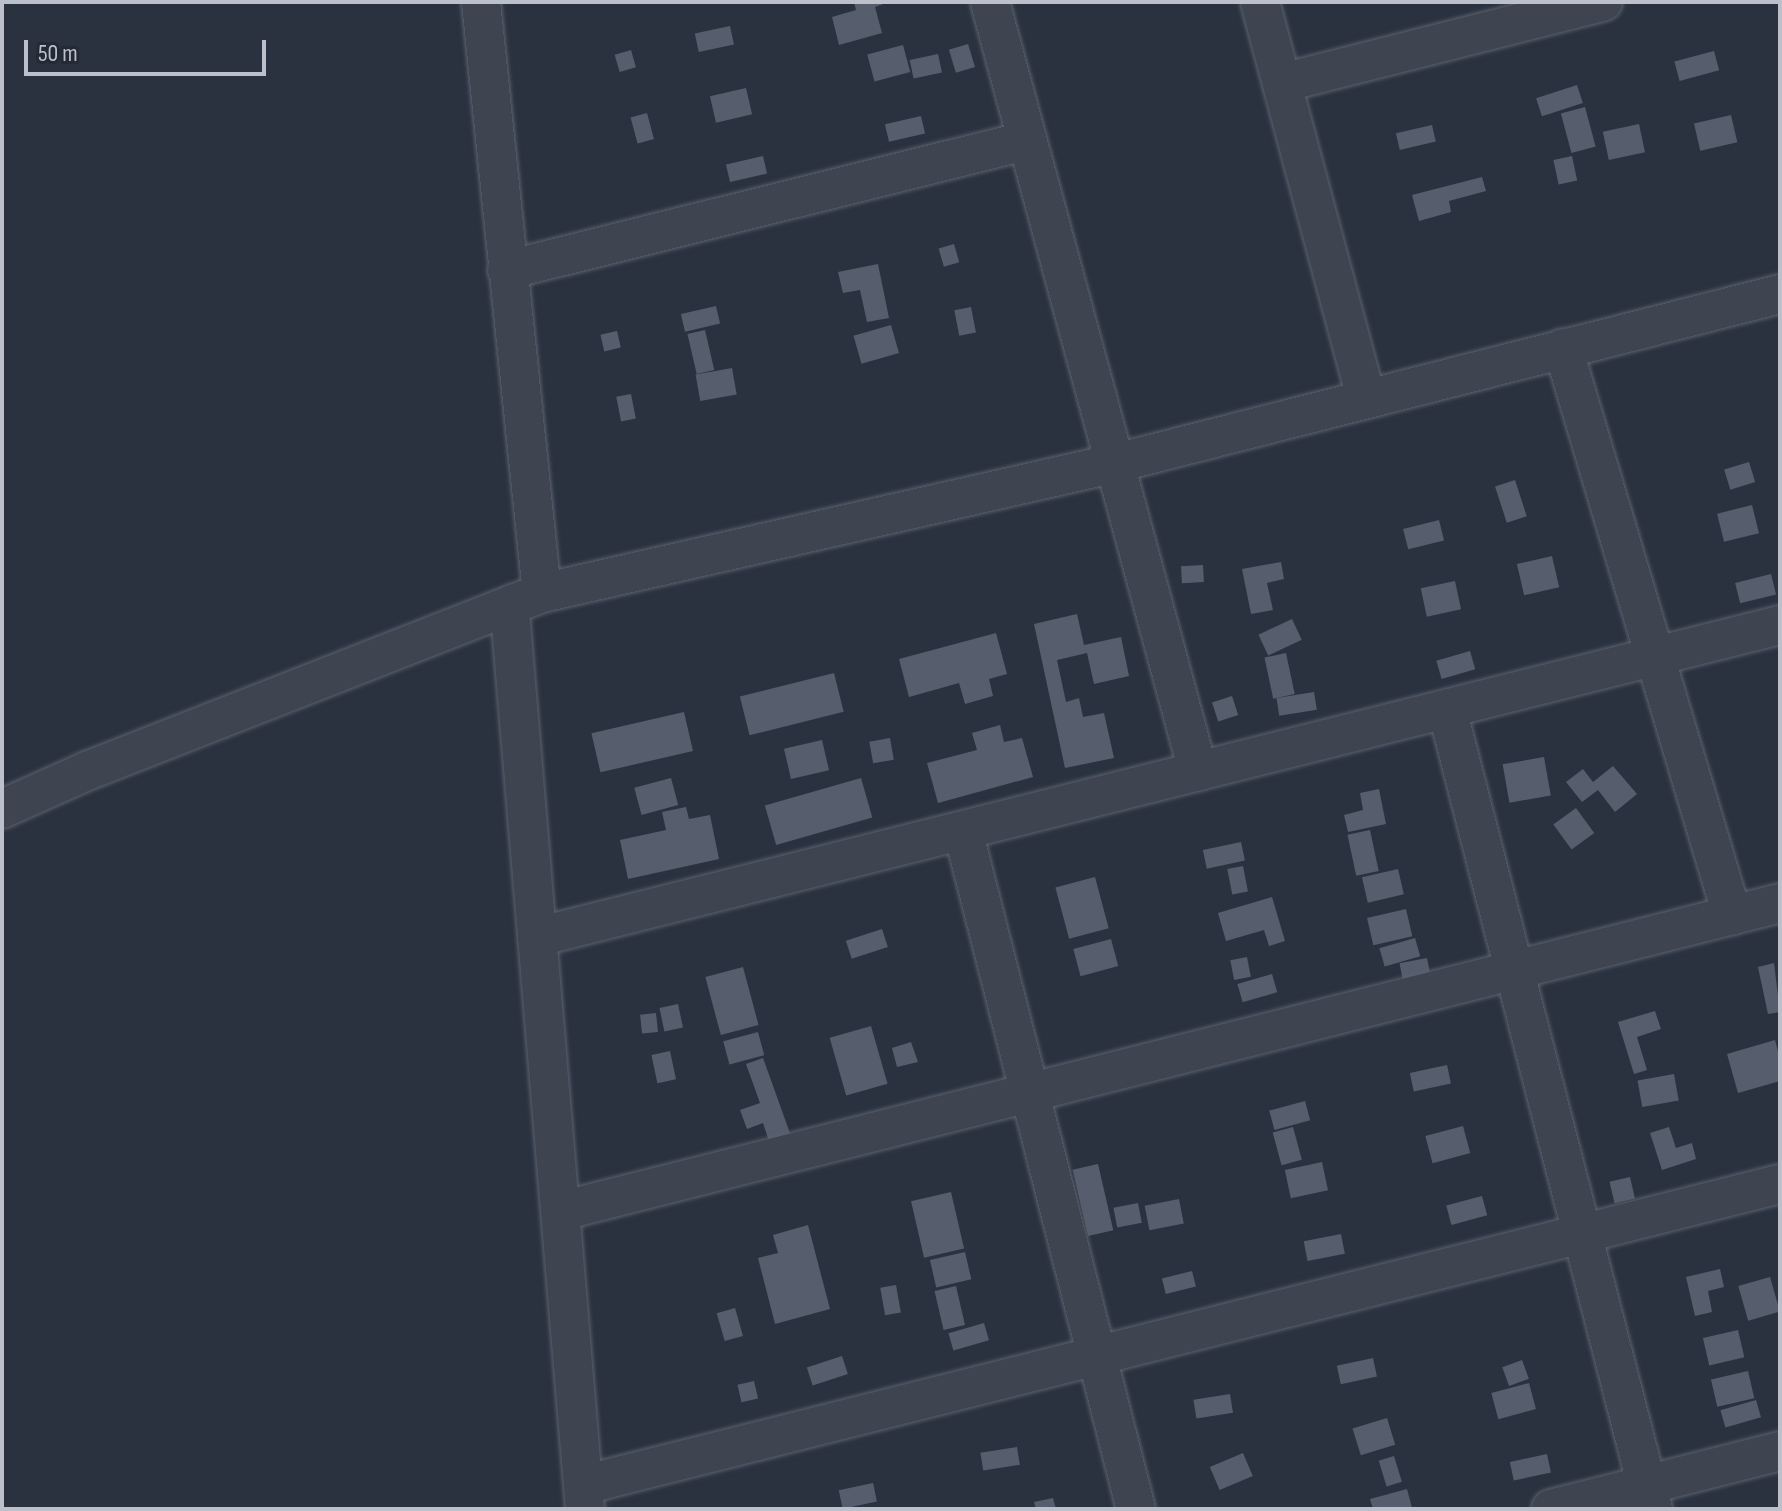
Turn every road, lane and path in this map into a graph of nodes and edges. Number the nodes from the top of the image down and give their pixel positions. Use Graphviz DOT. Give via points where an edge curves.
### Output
graph roads {
  1 [pos="481,2"];
  2 [pos="990,2"];
  3 [pos="1260,2"];
  4 [pos="1603,2"];
  5 [pos="1503,14"];
  6 [pos="1282,83"];
  7 [pos="1025,141"];
  8 [pos="507,270"];
  9 [pos="1780,294"];
  10 [pos="1563,348"];
  11 [pos="1366,398"];
  12 [pos="1116,463"];
  13 [pos="528,598"];
  14 [pos="1780,625"];
  15 [pos="1656,656"];
  16 [pos="1447,709"];
  17 [pos="1198,771"];
  18 [pos="2,809"];
  19 [pos="963,831"];
  20 [pos="1780,903"];
  21 [pos="1732,915"];
  22 [pos="537,937"];
  23 [pos="1514,970"];
  24 [pos="1030,1092"];
  25 [pos="1780,1184"];
  26 [pos="561,1211"];
  27 [pos="1582,1234"];
  28 [pos="1097,1357"];
  29 [pos="1780,1451"];
  30 [pos="584,1497"];
  31 [pos="1650,1497"];
  32 [pos="1136,1509"];
  33 [pos="1551,1509"];
  1 -- 8 [label="street"];
  2 -- 7 [label="street"];
  3 -- 6 [label="street"];
  4 -- 5 [label="street"];
  5 -- 6 [label="street"];
  6 -- 11 [label="street"];
  7 -- 8 [label="street"];
  7 -- 12 [label="street"];
  8 -- 13 [label="street"];
  9 -- 10 [label="street"];
  10 -- 11 [label="street"];
  10 -- 15 [label="street"];
  11 -- 12 [label="street"];
  12 -- 13 [label="street"];
  12 -- 17 [label="street"];
  13 -- 18 [label="street"];
  13 -- 22 [label="street" via="510,612"];
  14 -- 15 [label="street"];
  15 -- 16 [label="street"];
  15 -- 21 [label="street"];
  16 -- 17 [label="street"];
  16 -- 23 [label="street"];
  17 -- 19 [label="street"];
  19 -- 22 [label="street"];
  19 -- 24 [label="street"];
  20 -- 21 [label="street"];
  21 -- 23 [label="street"];
  22 -- 26 [label="street"];
  23 -- 24 [label="street"];
  23 -- 27 [label="street"];
  24 -- 26 [label="street"];
  24 -- 28 [label="street"];
  25 -- 27 [label="street"];
  26 -- 30 [label="street"];
  27 -- 28 [label="street"];
  27 -- 31 [label="street"];
  28 -- 30 [label="street"];
  28 -- 32 [label="street"];
  29 -- 31 [label="street"];
  31 -- 33 [label="street"];
}
